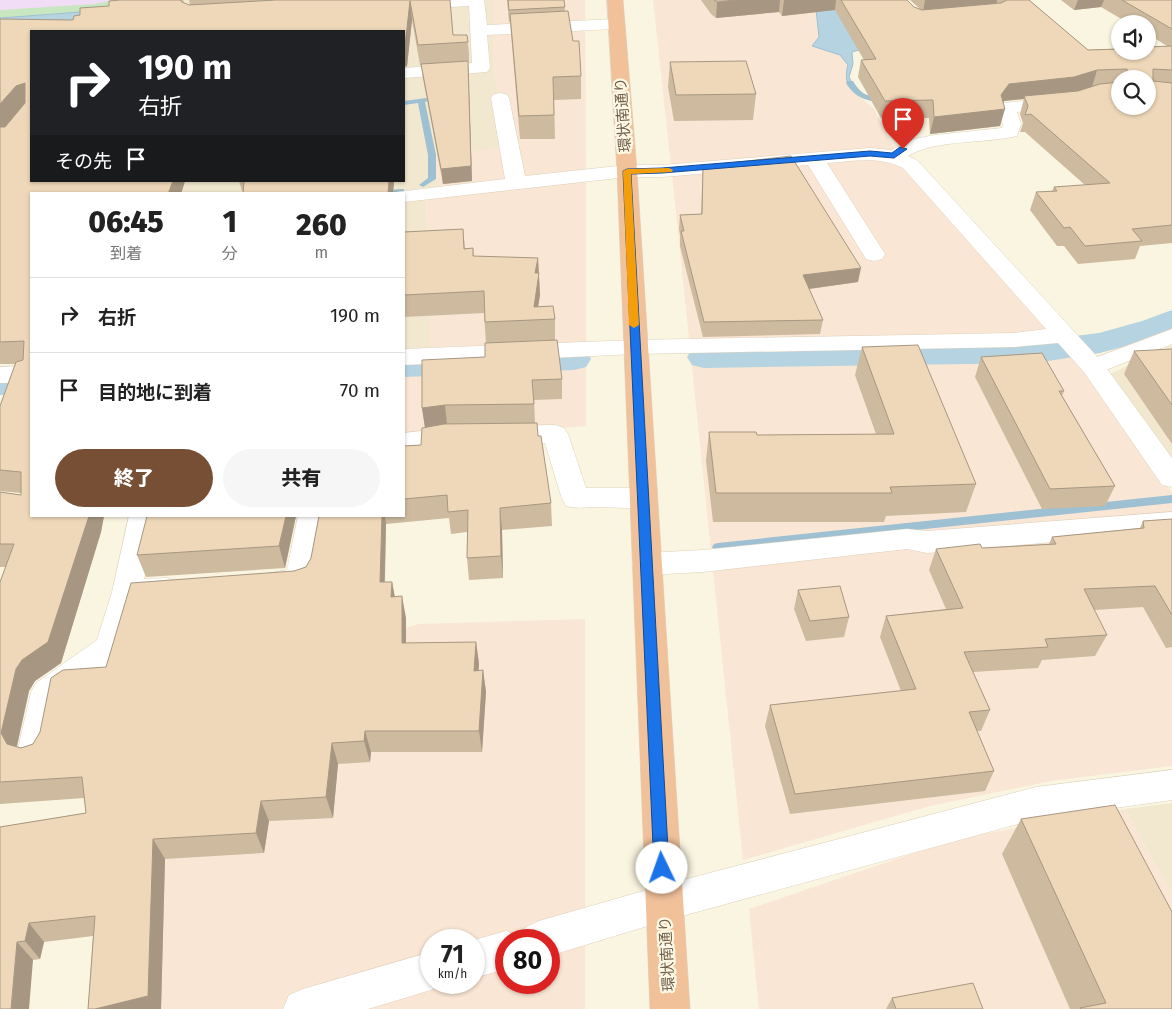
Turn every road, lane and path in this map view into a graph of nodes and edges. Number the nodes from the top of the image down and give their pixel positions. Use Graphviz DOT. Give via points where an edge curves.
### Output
graph roads {
  1 [pos="397,5"];
  2 [pos="616,12"];
  3 [pos="478,30"];
  4 [pos="405,73"];
  5 [pos="1111,93"];
  6 [pos="500,98"];
  7 [pos="894,156"];
  8 [pos="814,158"];
  9 [pos="627,171"];
  10 [pos="516,184"];
  11 [pos="405,196"];
  12 [pos="874,254"];
  13 [pos="1172,336"];
  14 [pos="1065,337"];
  15 [pos="635,347"];
  16 [pos="405,357"];
  17 [pos="1088,362"];
  18 [pos="30,374"];
  19 [pos="0,375"];
  20 [pos="405,442"];
  21 [pos="1168,468"];
  22 [pos="642,498"];
  23 [pos="143,517"];
  24 [pos="312,517"];
  25 [pos="1172,522"];
  26 [pos="646,564"];
  27 [pos="252,584"];
  28 [pos="195,587"];
  29 [pos="127,592"];
  30 [pos="34,753"];
  31 [pos="1172,785"];
  32 [pos="1104,794"];
  33 [pos="1122,828"];
  34 [pos="664,903"];
  35 [pos="560,934"];
  36 [pos="420,975"];
  37 [pos="303,1009"];
  38 [pos="670,1009"];
  1 -- 3 [label="street" via="477,1"];
  2 -- 3 [label="street"];
  2 -- 9 [label="highway, 環状南通り"];
  3 -- 4 [label="street" via="481,68"];
  5 -- 7 [label="street" via="1008,109 1012,124 1010,132 996,136 931,140 903,149"];
  6 -- 10 [label="street"];
  7 -- 8 [label="street" via="870,154"];
  7 -- 14 [label="street" via="910,164"];
  8 -- 9 [label="street"];
  8 -- 12 [label="street"];
  9 -- 10 [label="street"];
  9 -- 15 [label="highway, 環状南通り"];
  10 -- 11 [label="street"];
  13 -- 17 [label="street"];
  14 -- 15 [label="street"];
  14 -- 17 [label="street"];
  15 -- 16 [label="street"];
  15 -- 22 [label="highway, 環状南通り"];
  17 -- 21 [label="street"];
  18 -- 19 [label="street"];
  20 -- 22 [label="street" via="447,436 555,434 576,499"];
  22 -- 26 [label="highway, 環状南通り"];
  23 -- 29 [label="street"];
  24 -- 27 [label="street" via="300,580"];
  25 -- 26 [label="street" via="927,542 906,539 703,562"];
  26 -- 34 [label="highway, 環状南通り"];
  28 -- 29 [label="street"];
  29 -- 30 [label="street" via="110,647 47,692"];
  31 -- 32 [label="street"];
  32 -- 33 [label="street"];
  32 -- 34 [label="street" via="1036,804"];
  34 -- 35 [label="street"];
  34 -- 38 [label="highway, 環状南通り"];
  36 -- 37 [label="street"];
}
